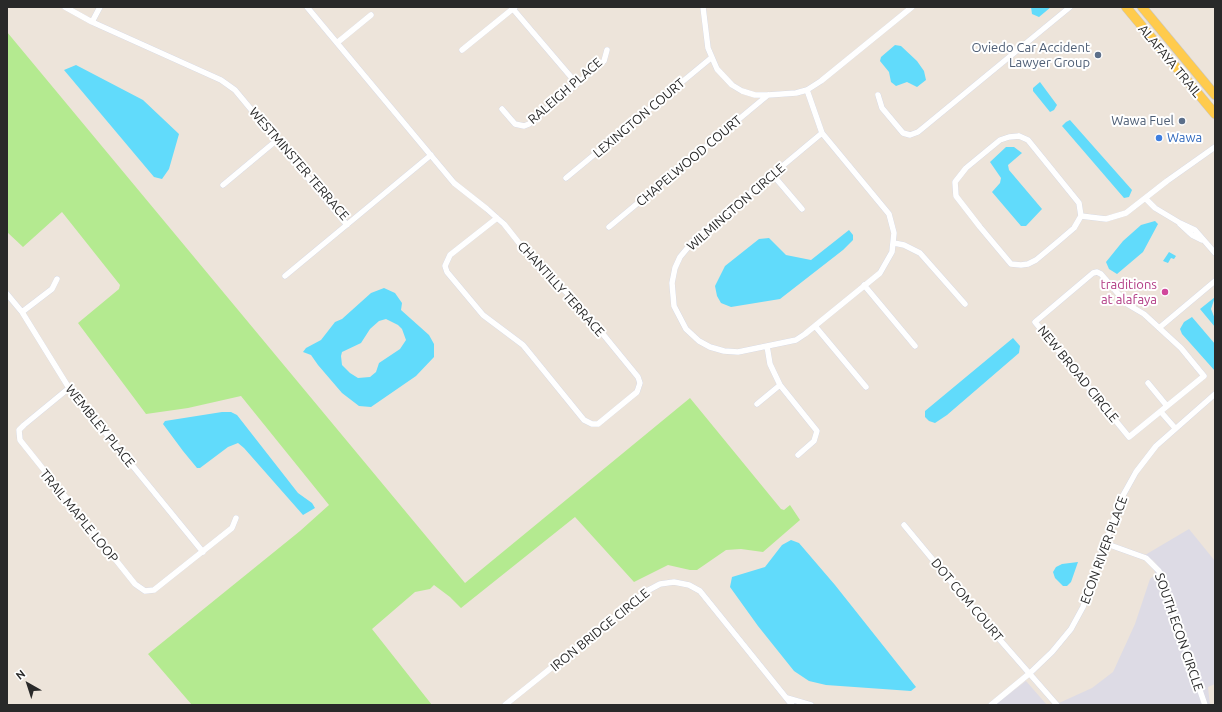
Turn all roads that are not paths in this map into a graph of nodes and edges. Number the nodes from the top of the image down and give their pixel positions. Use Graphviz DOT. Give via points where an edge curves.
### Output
graph roads {
  1 [pos="65,7"];
  2 [pos="100,7"];
  3 [pos="307,7"];
  4 [pos="703,7"];
  5 [pos="912,7"];
  6 [pos="1070,7"];
  7 [pos="1126,7"];
  8 [pos="1135,7"];
  9 [pos="1142,7"];
  10 [pos="514,8"];
  11 [pos="371,15"];
  12 [pos="92,22"];
  13 [pos="1155,22"];
  14 [pos="338,42"];
  15 [pos="462,50"];
  16 [pos="607,50"];
  17 [pos="711,58"];
  18 [pos="577,84"];
  19 [pos="807,90"];
  20 [pos="768,95"];
  21 [pos="878,95"];
  22 [pos="1215,95"];
  23 [pos="502,109"];
  24 [pos="1215,114"];
  25 [pos="822,133"];
  26 [pos="277,140"];
  27 [pos="1215,147"];
  28 [pos="431,155"];
  29 [pos="773,174"];
  30 [pos="566,178"];
  31 [pos="223,185"];
  32 [pos="1146,199"];
  33 [pos="802,209"];
  34 [pos="1081,216"];
  35 [pos="497,218"];
  36 [pos="347,225"];
  37 [pos="609,227"];
  38 [pos="894,243"];
  39 [pos="1215,253"];
  40 [pos="285,276"];
  41 [pos="57,279"];
  42 [pos="1215,281"];
  43 [pos="864,285"];
  44 [pos="7,294"];
  45 [pos="965,304"];
  46 [pos="22,312"];
  47 [pos="815,326"];
  48 [pos="1159,328"];
  49 [pos="767,346"];
  50 [pos="915,346"];
  51 [pos="1148,383"];
  52 [pos="780,385"];
  53 [pos="866,387"];
  54 [pos="69,388"];
  55 [pos="1215,394"];
  56 [pos="757,404"];
  57 [pos="1167,406"];
  58 [pos="1161,412"];
  59 [pos="1175,428"];
  60 [pos="798,455"];
  61 [pos="236,518"];
  62 [pos="904,525"];
  63 [pos="1107,544"];
  64 [pos="203,552"];
  65 [pos="1030,673"];
  66 [pos="786,697"];
  67 [pos="505,705"];
  68 [pos="792,705"];
  69 [pos="811,705"];
  70 [pos="991,705"];
  71 [pos="1057,705"];
  72 [pos="1205,705"];
  1 -- 12 [label="street, WESTMINSTER TERRACE"];
  2 -- 12 [label="street"];
  3 -- 14 [label="street"];
  4 -- 17 [label="street"];
  5 -- 19 [label="street"];
  6 -- 21 [label="street" via="918,132 910,135 903,133 882,108"];
  7 -- 24 [label="main road, ALAFAYA TRAIL"];
  8 -- 13 [label="main road"];
  9 -- 13 [label="main road, ALAFAYA TRAIL"];
  10 -- 15 [label="street"];
  10 -- 18 [label="street"];
  11 -- 14 [label="street"];
  12 -- 26 [label="street, WESTMINSTER TERRACE" via="221,80 244,100"];
  13 -- 22 [label="main road, ALAFAYA TRAIL"];
  14 -- 28 [label="street"];
  16 -- 18 [label="street, RALEIGH PLACE" via="604,61"];
  17 -- 20 [label="street" via="732,85 755,95"];
  17 -- 30 [label="street, LEXINGTON COURT"];
  18 -- 23 [label="street, RALEIGH PLACE" via="524,126 515,124"];
  19 -- 20 [label="street"];
  19 -- 25 [label="street, WILMINGTON CIRCLE"];
  20 -- 37 [label="street, CHAPELWOOD COURT"];
  25 -- 29 [label="street, WILMINGTON CIRCLE"];
  25 -- 38 [label="street, WILMINGTON CIRCLE" via="889,214"];
  26 -- 31 [label="street"];
  26 -- 36 [label="street, WESTMINSTER TERRACE"];
  27 -- 32 [label="street"];
  28 -- 35 [label="street, CHANTILLY TERRACE" via="454,183"];
  28 -- 36 [label="street, WESTMINSTER TERRACE"];
  29 -- 33 [label="street"];
  29 -- 49 [label="street, WILMINGTON CIRCLE" via="687,248 675,268 672,283 672,296 679,319 699,341 724,351 738,352"];
  32 -- 34 [label="street" via="1126,214 1116,217 1106,219"];
  32 -- 39 [label="street" via="1155,208 1196,230"];
  34 -- 34 [label="street" via="1079,203 1028,140 1019,136 1000,140 966,168 955,182 956,196 1011,264 1028,264 1036,260 1074,228"];
  35 -- 35 [label="street, CHANTILLY TERRACE" via="538,266 575,300 638,376 640,383 637,392 598,424 584,420 523,345 483,314 447,272 445,266 450,255"];
  36 -- 40 [label="street"];
  38 -- 43 [label="street, WILMINGTON CIRCLE" via="887,263 880,273"];
  38 -- 45 [label="street" via="920,253"];
  41 -- 46 [label="street" via="52,289"];
  42 -- 48 [label="street"];
  43 -- 47 [label="street, WILMINGTON CIRCLE"];
  43 -- 50 [label="street"];
  44 -- 46 [label="street, WEMBLEY PLACE"];
  46 -- 54 [label="street, WEMBLEY PLACE"];
  47 -- 49 [label="street, WILMINGTON CIRCLE" via="796,340"];
  47 -- 53 [label="street"];
  48 -- 57 [label="street, NEW BROAD CIRCLE" via="1181,348 1204,376"];
  48 -- 58 [label="street, NEW BROAD CIRCLE" via="1144,314 1127,304 1097,272 1035,322 1130,437"];
  49 -- 52 [label="street" via="774,375"];
  51 -- 57 [label="street"];
  52 -- 56 [label="street"];
  52 -- 60 [label="street" via="817,431 814,441"];
  54 -- 64 [label="street, WEMBLEY PLACE"];
  54 -- 64 [label="street, TRAIL MAPLE LOOP" via="24,425 18,435 26,449 116,563 135,584 145,591 154,590"];
  55 -- 59 [label="street, ECON RIVER PLACE"];
  57 -- 58 [label="street, NEW BROAD CIRCLE"];
  58 -- 59 [label="street"];
  59 -- 63 [label="street, ECON RIVER PLACE" via="1156,446 1136,472 1122,499"];
  61 -- 64 [label="street" via="232,528"];
  62 -- 65 [label="street, DOT COM COURT"];
  63 -- 65 [label="street, ECON RIVER PLACE" via="1083,607 1071,629"];
  63 -- 72 [label="street, SOUTH ECON CIRCLE" via="1146,558 1159,571"];
  65 -- 70 [label="street, ECON RIVER PLACE"];
  65 -- 71 [label="street"];
  66 -- 67 [label="street, IRON BRIDGE CIRCLE" via="700,591 689,585 674,582 660,584 647,591"];
  66 -- 68 [label="street, IRON BRIDGE CIRCLE"];
  66 -- 69 [label="street"];
}
